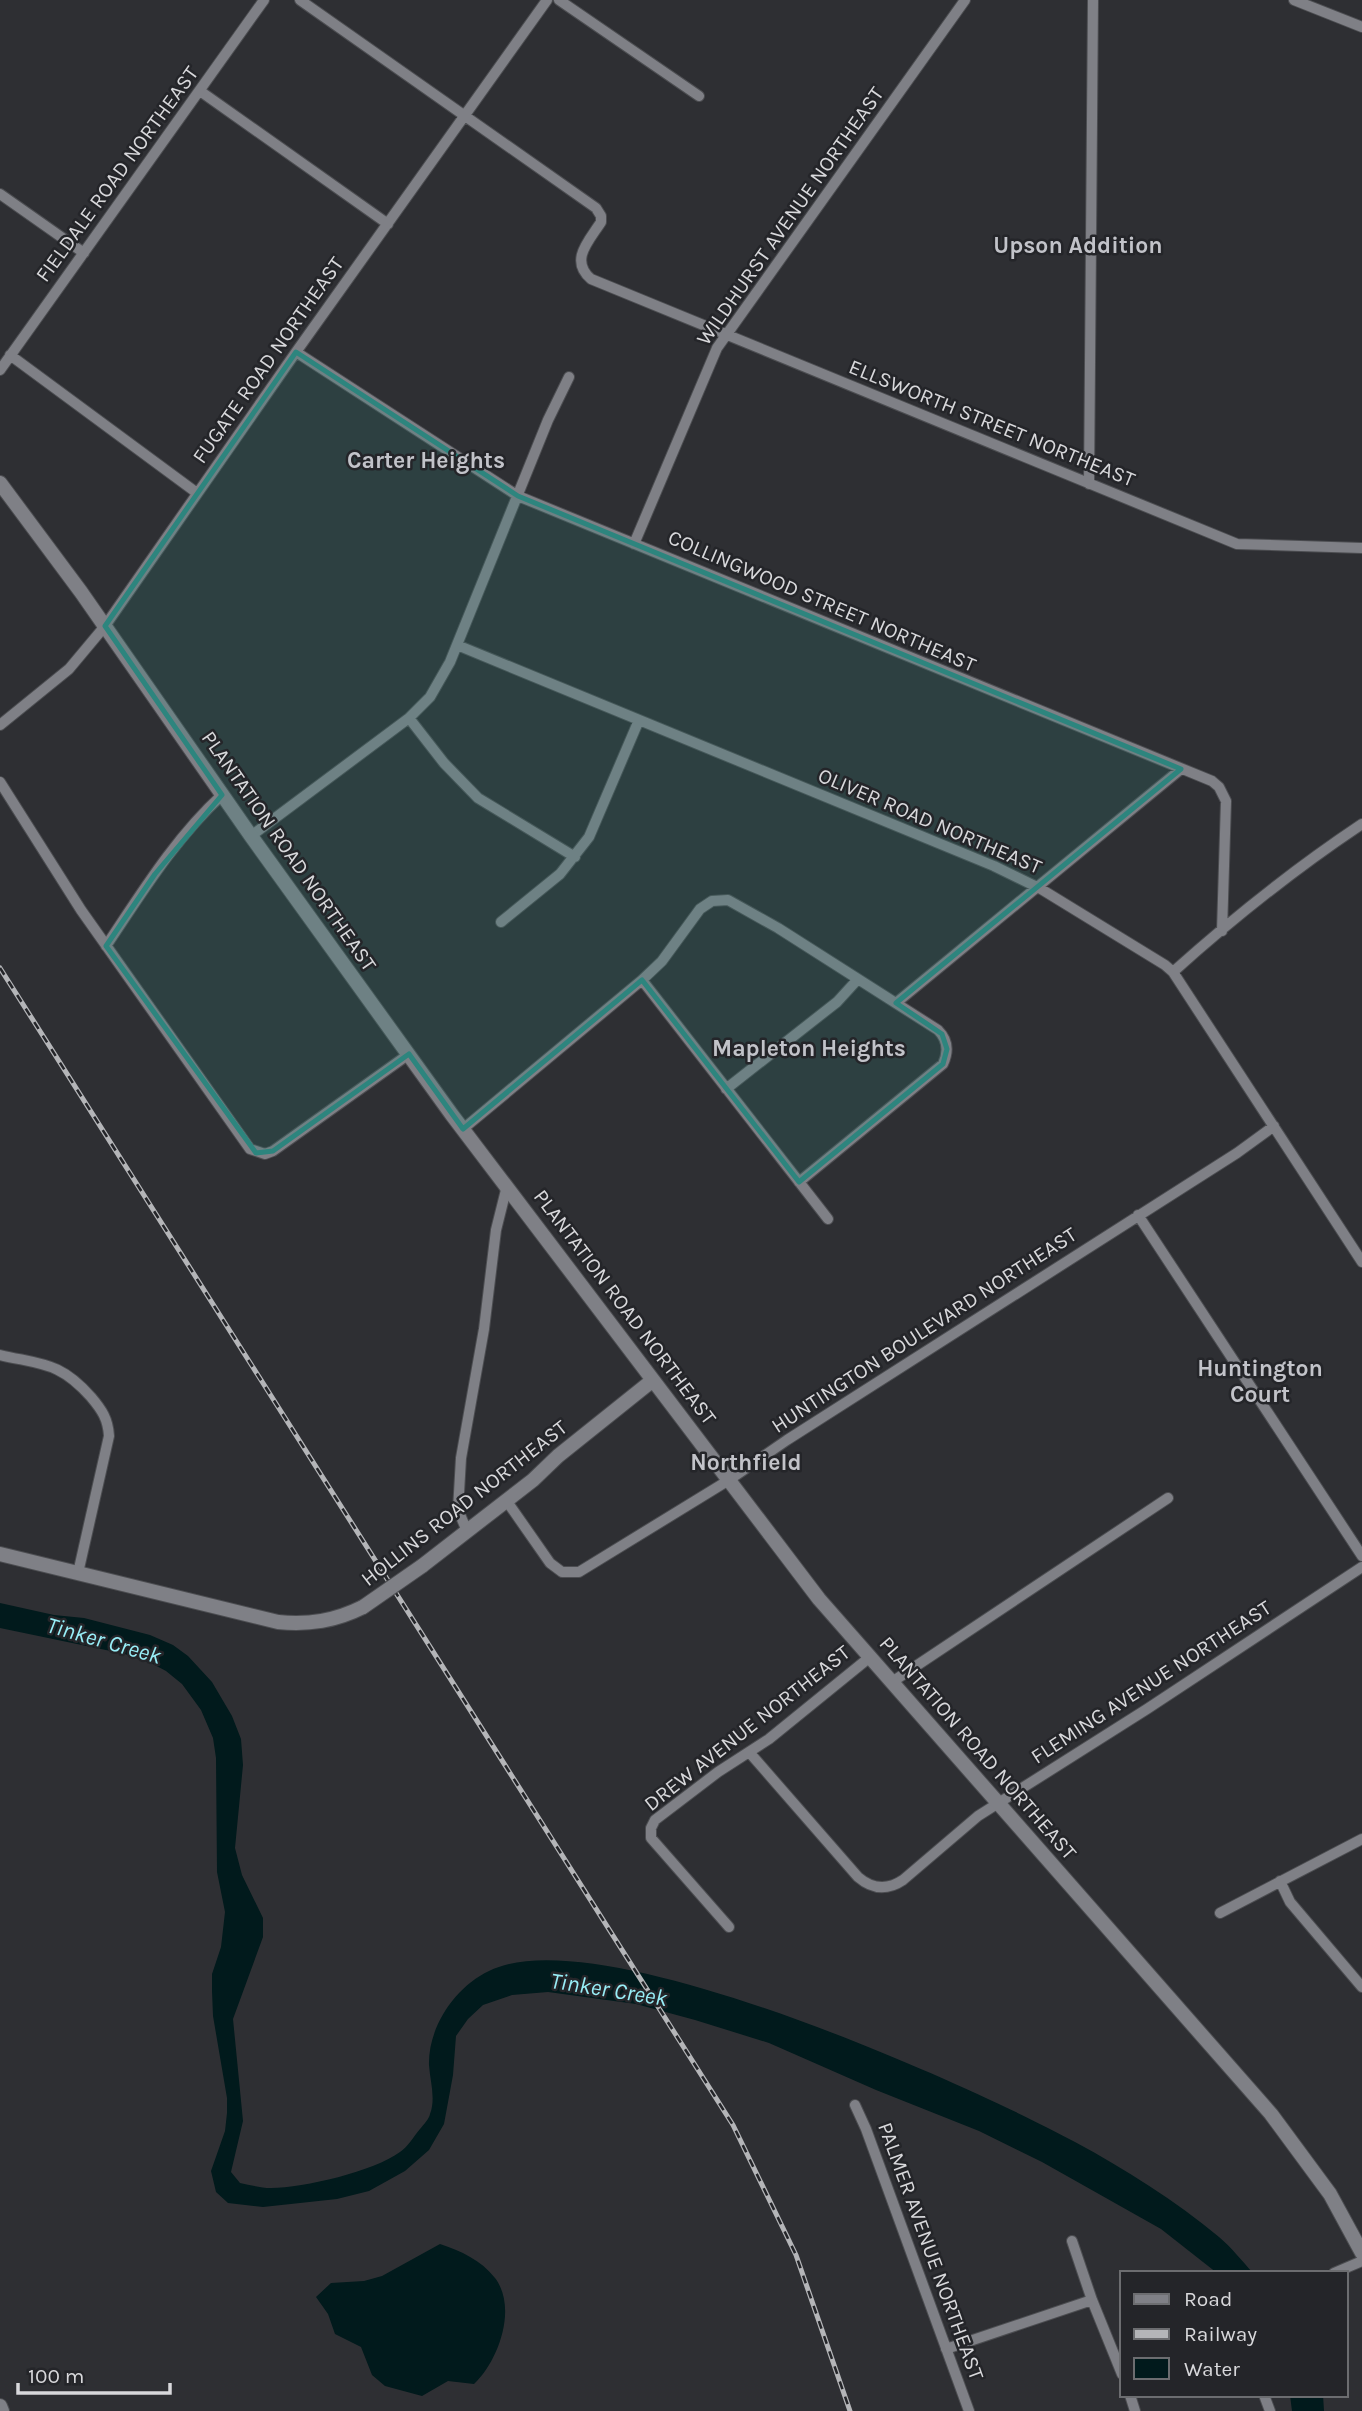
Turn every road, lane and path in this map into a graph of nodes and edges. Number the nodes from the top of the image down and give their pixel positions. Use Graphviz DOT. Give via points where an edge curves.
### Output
graph roads {
  1 [pos="264,0"];
  2 [pos="300,0"];
  3 [pos="547,0"];
  4 [pos="559,0"];
  5 [pos="965,0"];
  6 [pos="1093,0"];
  7 [pos="1294,0"];
  8 [pos="1362,27"];
  9 [pos="200,91"];
  10 [pos="699,96"];
  11 [pos="466,116"];
  12 [pos="0,194"];
  13 [pos="388,224"];
  14 [pos="84,253"];
  15 [pos="726,334"];
  16 [pos="296,352"];
  17 [pos="10,355"];
  18 [pos="0,370"];
  19 [pos="569,377"];
  20 [pos="0,483"];
  21 [pos="1089,484"];
  22 [pos="197,494"];
  23 [pos="518,496"];
  24 [pos="634,544"];
  25 [pos="1362,548"];
  26 [pos="105,626"];
  27 [pos="457,645"];
  28 [pos="408,718"];
  29 [pos="639,720"];
  30 [pos="0,724"];
  31 [pos="1181,769"];
  32 [pos="0,782"];
  33 [pos="222,795"];
  34 [pos="1362,824"];
  35 [pos="251,836"];
  36 [pos="575,857"];
  37 [pos="1036,887"];
  38 [pos="501,922"];
  39 [pos="1222,931"];
  40 [pos="106,946"];
  41 [pos="1173,972"];
  42 [pos="858,979"];
  43 [pos="642,980"];
  44 [pos="896,1003"];
  45 [pos="410,1054"];
  46 [pos="726,1089"];
  47 [pos="1274,1126"];
  48 [pos="463,1129"];
  49 [pos="799,1182"];
  50 [pos="507,1186"];
  51 [pos="1138,1215"];
  52 [pos="828,1219"];
  53 [pos="1362,1262"];
  54 [pos="0,1355"];
  55 [pos="653,1380"];
  56 [pos="729,1480"];
  57 [pos="1168,1498"];
  58 [pos="506,1500"];
  59 [pos="467,1531"];
  60 [pos="0,1554"];
  61 [pos="1362,1556"];
  62 [pos="1362,1567"];
  63 [pos="78,1573"];
  64 [pos="870,1657"];
  65 [pos="892,1682"];
  66 [pos="749,1752"];
  67 [pos="999,1803"];
  68 [pos="1362,1839"];
  69 [pos="1280,1881"];
  70 [pos="1220,1913"];
  71 [pos="729,1927"];
  72 [pos="1361,1984"];
  73 [pos="855,2105"];
  74 [pos="1072,2241"];
  75 [pos="1362,2253"];
  76 [pos="1362,2261"];
  77 [pos="1339,2271"];
  78 [pos="1092,2300"];
  79 [pos="946,2349"];
  80 [pos="1119,2355"];
  81 [pos="0,2406"];
  82 [pos="2,2411"];
  83 [pos="969,2411"];
  1 -- 9 [label="street, FIELDALE ROAD NORTHEAST"];
  2 -- 11 [label="street"];
  3 -- 11 [label="street, FUGATE ROAD NORTHEAST"];
  4 -- 10 [label="street"];
  5 -- 15 [label="street, WILDHURST AVENUE NORTHEAST"];
  6 -- 21 [label="street"];
  7 -- 8 [label="street"];
  9 -- 13 [label="street"];
  9 -- 14 [label="street, FIELDALE ROAD NORTHEAST"];
  11 -- 13 [label="street, FUGATE ROAD NORTHEAST"];
  11 -- 15 [label="street, ELLSWORTH STREET NORTHEAST" via="599,210 601,222 581,255 581,268 591,279"];
  12 -- 14 [label="street"];
  13 -- 16 [label="street, FUGATE ROAD NORTHEAST"];
  14 -- 17 [label="street, FIELDALE ROAD NORTHEAST"];
  15 -- 21 [label="street, ELLSWORTH STREET NORTHEAST"];
  15 -- 24 [label="street, WILDHURST AVENUE NORTHEAST"];
  16 -- 22 [label="street, FUGATE ROAD NORTHEAST"];
  16 -- 23 [label="street, COLLINGWOOD STREET NORTHEAST"];
  17 -- 18 [label="street, FIELDALE ROAD NORTHEAST"];
  17 -- 22 [label="street"];
  19 -- 23 [label="street"];
  20 -- 26 [label="main road, PLANTATION ROAD NORTHEAST"];
  21 -- 25 [label="street, ELLSWORTH STREET NORTHEAST" via="1237,544"];
  22 -- 26 [label="street, FUGATE ROAD NORTHEAST"];
  23 -- 24 [label="street, COLLINGWOOD STREET NORTHEAST"];
  23 -- 27 [label="street"];
  24 -- 31 [label="street, COLLINGWOOD STREET NORTHEAST"];
  26 -- 30 [label="street, FUGATE ROAD NORTHEAST" via="69,669"];
  26 -- 33 [label="main road, PLANTATION ROAD NORTHEAST"];
  27 -- 28 [label="street" via="430,697"];
  27 -- 29 [label="street, OLIVER ROAD NORTHEAST"];
  28 -- 35 [label="street"];
  28 -- 36 [label="street" via="478,798"];
  29 -- 36 [label="street" via="602,810"];
  29 -- 37 [label="street, OLIVER ROAD NORTHEAST" via="962,852"];
  31 -- 37 [label="street"];
  31 -- 39 [label="street, COLLINGWOOD STREET NORTHEAST" via="1212,781 1224,793"];
  32 -- 40 [label="street"];
  33 -- 35 [label="main road, PLANTATION ROAD NORTHEAST"];
  33 -- 40 [label="street" via="196,821"];
  34 -- 39 [label="street"];
  35 -- 45 [label="main road, PLANTATION ROAD NORTHEAST"];
  36 -- 38 [label="street"];
  37 -- 41 [label="street, OLIVER ROAD NORTHEAST"];
  37 -- 44 [label="street"];
  39 -- 41 [label="street"];
  40 -- 45 [label="street" via="256,1153 273,1152"];
  41 -- 47 [label="street, OLIVER ROAD NORTHEAST"];
  42 -- 43 [label="street" via="740,905 720,899 700,909"];
  42 -- 44 [label="street"];
  42 -- 46 [label="street" via="837,1002"];
  43 -- 46 [label="street"];
  43 -- 48 [label="street"];
  44 -- 49 [label="street" via="938,1030 946,1041 943,1064"];
  45 -- 48 [label="main road, PLANTATION ROAD NORTHEAST"];
  46 -- 49 [label="street"];
  47 -- 51 [label="street, HUNTINGTON BOULEVARD NORTHEAST"];
  47 -- 53 [label="street, OLIVER ROAD NORTHEAST"];
  48 -- 50 [label="main road, PLANTATION ROAD NORTHEAST"];
  49 -- 52 [label="street"];
  50 -- 55 [label="main road, PLANTATION ROAD NORTHEAST"];
  50 -- 59 [label="street" via="496,1230 461,1458 458,1510"];
  51 -- 56 [label="street, HUNTINGTON BOULEVARD NORTHEAST"];
  51 -- 61 [label="street"];
  54 -- 63 [label="street" via="71,1375 106,1417 109,1436"];
  55 -- 56 [label="main road, PLANTATION ROAD NORTHEAST"];
  55 -- 58 [label="main road, HOLLINS ROAD NORTHEAST"];
  56 -- 58 [label="street, HUNTINGTON BOULEVARD NORTHEAST" via="571,1574 550,1563"];
  56 -- 64 [label="main road, PLANTATION ROAD NORTHEAST" via="819,1599"];
  57 -- 65 [label="street"];
  58 -- 59 [label="main road, HOLLINS ROAD NORTHEAST"];
  59 -- 63 [label="main road, HOLLINS ROAD NORTHEAST, bridge" via="363,1607 330,1620 301,1624"];
  60 -- 63 [label="main road, HOLLINS ROAD NORTHEAST"];
  62 -- 67 [label="street, FLEMING AVENUE NORTHEAST"];
  64 -- 65 [label="main road, PLANTATION ROAD NORTHEAST"];
  64 -- 66 [label="street, DREW AVENUE NORTHEAST"];
  65 -- 67 [label="main road, PLANTATION ROAD NORTHEAST"];
  66 -- 67 [label="street, FLEMING AVENUE NORTHEAST" via="858,1877 872,1886 889,1887 904,1880 961,1829"];
  66 -- 71 [label="street, DREW AVENUE NORTHEAST" via="655,1820 650,1835"];
  67 -- 75 [label="main road, PLANTATION ROAD NORTHEAST" via="1277,2121 1331,2194"];
  68 -- 69 [label="street"];
  69 -- 70 [label="street"];
  69 -- 72 [label="street" via="1290,1902"];
  73 -- 79 [label="street, PALMER AVENUE NORTHEAST"];
  74 -- 78 [label="street"];
  76 -- 77 [label="street"];
  78 -- 79 [label="street"];
  78 -- 80 [label="street"];
  79 -- 83 [label="street, PALMER AVENUE NORTHEAST"];
  81 -- 82 [label="main road"];
}
